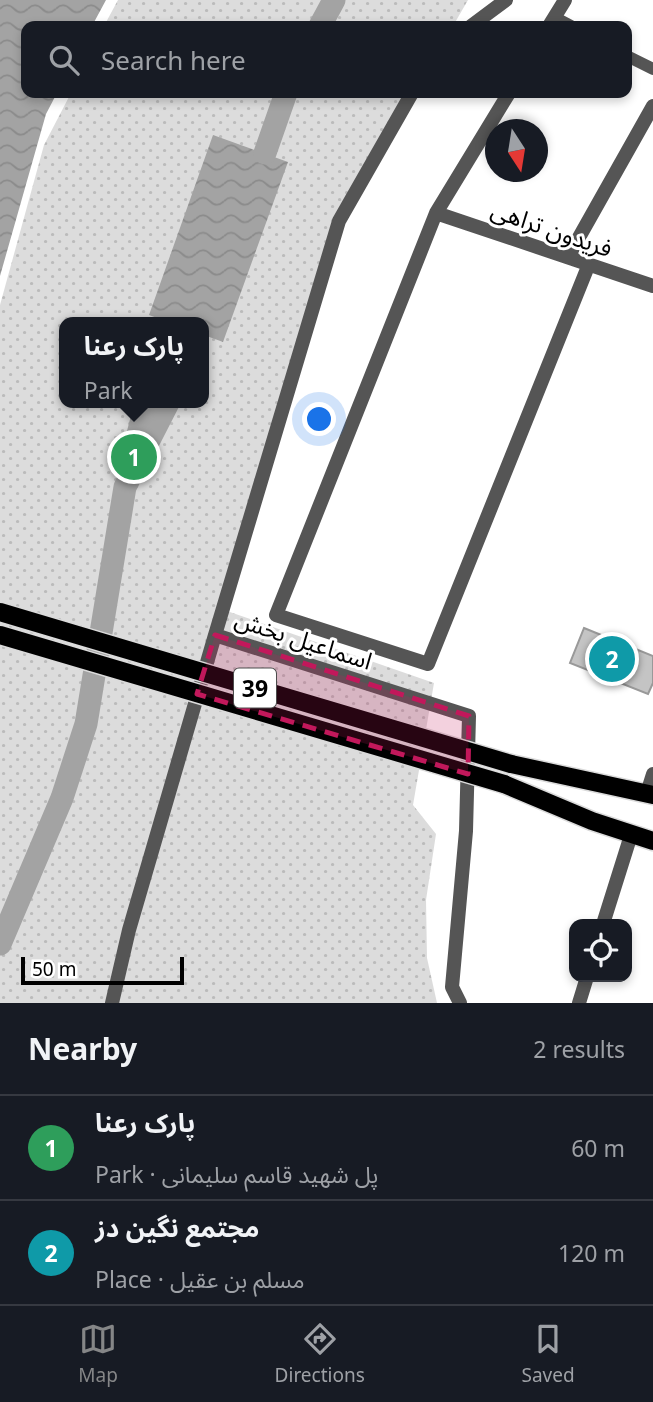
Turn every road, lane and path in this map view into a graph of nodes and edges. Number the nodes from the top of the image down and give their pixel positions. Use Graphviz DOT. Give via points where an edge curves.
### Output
graph roads {
  1 [pos="506,0"];
  2 [pos="565,0"];
  3 [pos="478,21"];
  4 [pos="552,21"];
  5 [pos="632,58"];
  6 [pos="653,69"];
  7 [pos="409,98"];
  8 [pos="506,98"];
  9 [pos="653,106"];
  10 [pos="436,213"];
  11 [pos="568,257"];
  12 [pos="589,264"];
  13 [pos="653,286"];
  14 [pos="0,612"];
  15 [pos="0,635"];
  16 [pos="215,635"];
  17 [pos="653,774"];
  18 [pos="650,794"];
  19 [pos="631,835"];
  20 [pos="653,841"];
  21 [pos="605,919"];
  22 [pos="585,982"];
  23 [pos="112,1003"];
  24 [pos="460,1003"];
  25 [pos="579,1003"];
  1 -- 3 [label="street"];
  2 -- 4 [label="street"];
  5 -- 6 [label="lane"];
  7 -- 16 [label="street" via="338,221"];
  8 -- 10 [label="street"];
  9 -- 11 [label="street"];
  10 -- 11 [label="street, فریدون تراهی"];
  10 -- 12 [label="street" via="276,615 428,664"];
  11 -- 12 [label="street, فریدون تراهی"];
  12 -- 13 [label="street, فریدون تراهی"];
  14 -- 18 [label="main road, 39, bridge" via="511,764"];
  15 -- 19 [label="main road, 39, bridge" via="504,785"];
  16 -- 23 [label="street, اسماعیل بخش"];
  16 -- 24 [label="street, اسماعیل بخش" via="469,716 466,831 452,987"];
  17 -- 18 [label="street"];
  19 -- 20 [label="main road, 39"];
  19 -- 21 [label="street"];
  22 -- 25 [label="street"];
}
